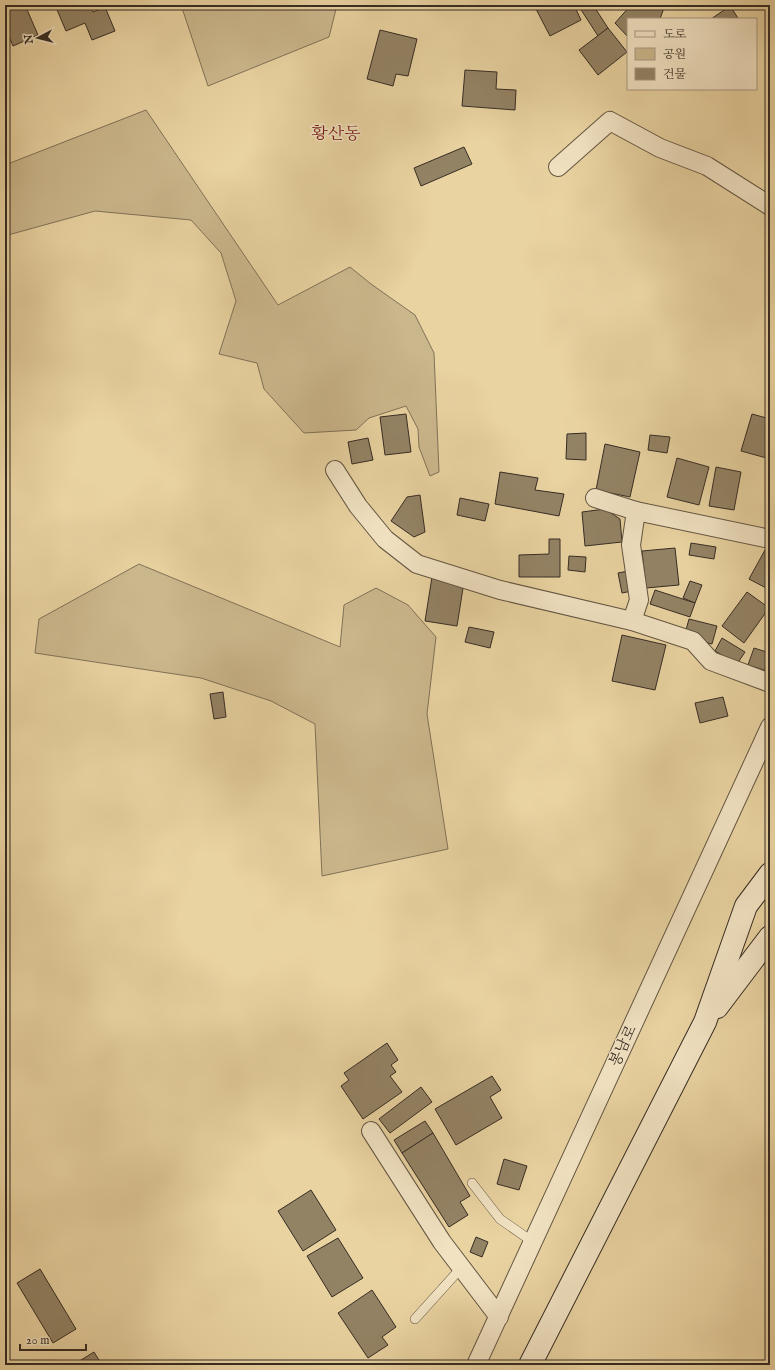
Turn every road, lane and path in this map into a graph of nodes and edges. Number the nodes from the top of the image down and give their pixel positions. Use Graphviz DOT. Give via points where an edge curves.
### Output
graph roads {
  1 [pos="558,167"];
  2 [pos="770,206"];
  3 [pos="335,470"];
  4 [pos="595,498"];
  5 [pos="636,511"];
  6 [pos="770,539"];
  7 [pos="632,620"];
  8 [pos="770,682"];
  9 [pos="770,727"];
  10 [pos="770,874"];
  11 [pos="770,937"];
  12 [pos="705,1022"];
  13 [pos="371,1131"];
  14 [pos="472,1184"];
  15 [pos="533,1242"];
  16 [pos="461,1268"];
  17 [pos="499,1317"];
  18 [pos="415,1319"];
  19 [pos="476,1365"];
  20 [pos="530,1365"];
  1 -- 2 [label="street" via="610,121 660,148 707,166"];
  3 -- 7 [label="street" via="358,506 385,539 417,564 500,590"];
  4 -- 5 [label="street"];
  5 -- 6 [label="street"];
  5 -- 7 [label="street" via="631,545 639,600"];
  7 -- 8 [label="street" via="693,641 711,661"];
  9 -- 15 [label="street, 봉남로"];
  10 -- 12 [label="main road" via="746,906"];
  11 -- 12 [label="main road"];
  12 -- 20 [label="main road"];
  13 -- 16 [label="street"];
  14 -- 15 [label="lane" via="500,1219"];
  15 -- 17 [label="street, 봉남로"];
  16 -- 17 [label="street"];
  16 -- 18 [label="lane"];
  17 -- 19 [label="street, 봉남로"];
}
